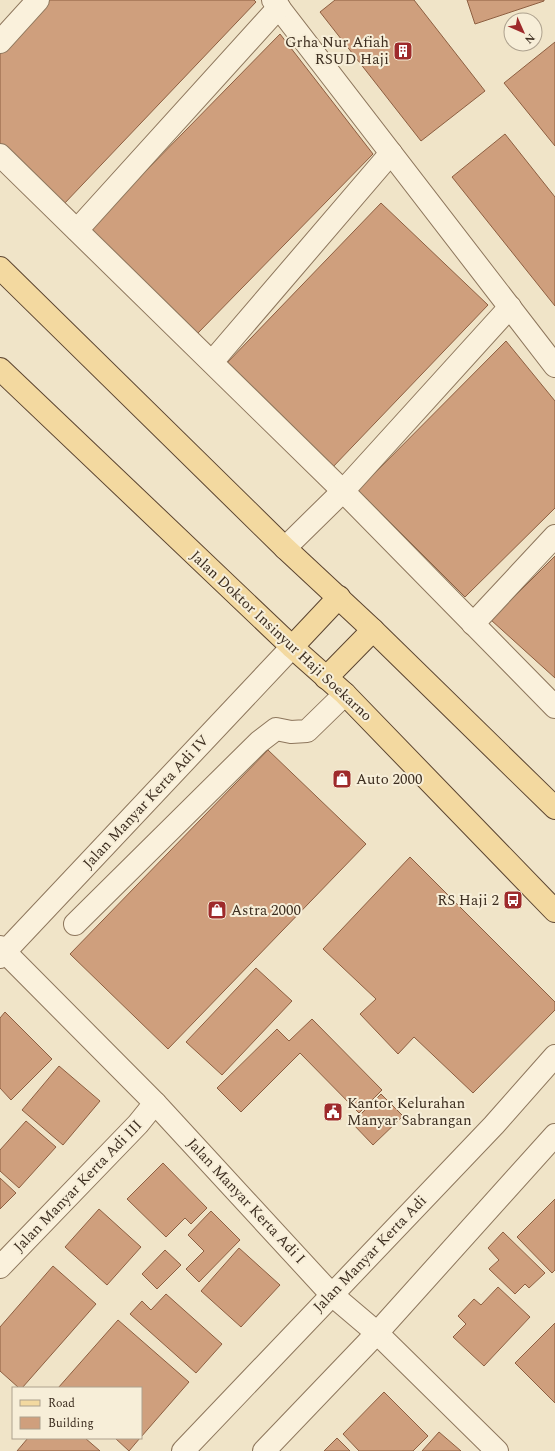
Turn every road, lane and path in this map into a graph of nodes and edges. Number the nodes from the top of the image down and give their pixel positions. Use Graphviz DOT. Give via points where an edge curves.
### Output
graph roads {
  1 [pos="38,0"];
  2 [pos="276,4"];
  3 [pos="0,42"];
  4 [pos="391,153"];
  5 [pos="0,155"];
  6 [pos="77,230"];
  7 [pos="0,268"];
  8 [pos="510,307"];
  9 [pos="212,362"];
  10 [pos="555,366"];
  11 [pos="0,369"];
  12 [pos="343,491"];
  13 [pos="555,536"];
  14 [pos="285,548"];
  15 [pos="339,597"];
  16 [pos="473,624"];
  17 [pos="373,630"];
  18 [pos="292,647"];
  19 [pos="326,678"];
  20 [pos="345,694"];
  21 [pos="555,707"];
  22 [pos="555,808"];
  23 [pos="555,911"];
  24 [pos="75,924"];
  25 [pos="2,952"];
  26 [pos="555,1056"];
  27 [pos="155,1103"];
  28 [pos="555,1135"];
  29 [pos="0,1267"];
  30 [pos="337,1299"];
  31 [pos="373,1330"];
  32 [pos="183,1451"];
  33 [pos="264,1451"];
  34 [pos="498,1451"];
  1 -- 3 [label="street"];
  2 -- 4 [label="street"];
  2 -- 6 [label="street"];
  4 -- 8 [label="street"];
  4 -- 9 [label="street"];
  5 -- 6 [label="street"];
  6 -- 9 [label="street"];
  7 -- 14 [label="main road"];
  8 -- 10 [label="street"];
  8 -- 12 [label="street"];
  9 -- 12 [label="street"];
  11 -- 18 [label="main road, Jalan Doktor Insinyur Haji Soekarno"];
  12 -- 14 [label="street"];
  12 -- 16 [label="street"];
  13 -- 16 [label="street"];
  14 -- 15 [label="main road"];
  15 -- 17 [label="main road"];
  15 -- 18 [label="main road"];
  16 -- 21 [label="street"];
  17 -- 19 [label="main road"];
  17 -- 22 [label="main road"];
  18 -- 19 [label="main road, Jalan Doktor Insinyur Haji Soekarno"];
  18 -- 25 [label="street, Jalan Manyar Kerta Adi IV"];
  19 -- 20 [label="main road, Jalan Doktor Insinyur Haji Soekarno"];
  20 -- 23 [label="main road, Jalan Doktor Insinyur Haji Soekarno"];
  20 -- 24 [label="street" via="307,731 291,732 276,729 259,742"];
  25 -- 27 [label="street, Jalan Manyar Kerta Adi I"];
  26 -- 30 [label="street, Jalan Manyar Kerta Adi"];
  27 -- 29 [label="street, Jalan Manyar Kerta Adi III" via="138,1124"];
  27 -- 30 [label="street, Jalan Manyar Kerta Adi I"];
  28 -- 31 [label="street"];
  30 -- 31 [label="street, Jalan Manyar Kerta Adi I"];
  30 -- 32 [label="street, Jalan Manyar Kerta Adi"];
  31 -- 33 [label="street"];
  31 -- 34 [label="street, Jalan Manyar Kerta Adi I"];
}
